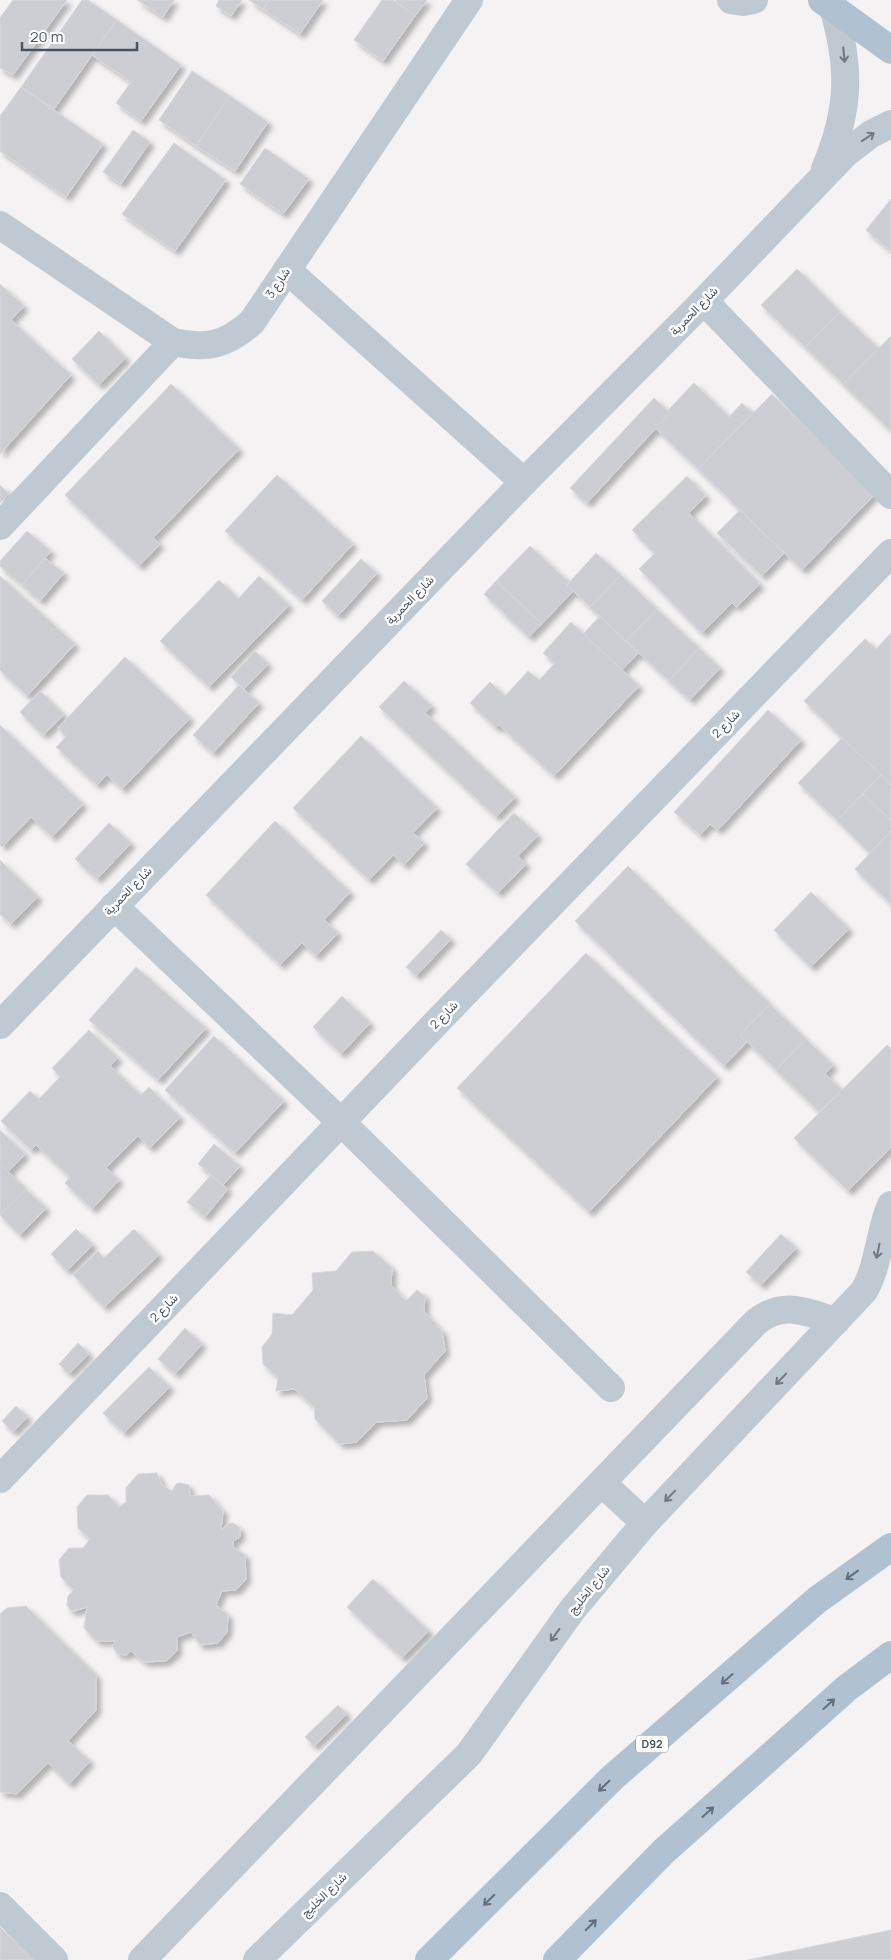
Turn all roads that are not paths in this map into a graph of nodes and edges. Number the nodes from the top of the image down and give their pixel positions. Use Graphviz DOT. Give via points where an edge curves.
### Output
graph roads {
  1 [pos="469,0"];
  2 [pos="731,0"];
  3 [pos="754,0"];
  4 [pos="827,4"];
  5 [pos="891,50"];
  6 [pos="891,124"];
  7 [pos="822,177"];
  8 [pos="0,225"];
  9 [pos="287,270"];
  10 [pos="704,301"];
  11 [pos="172,342"];
  12 [pos="524,482"];
  13 [pos="891,495"];
  14 [pos="0,526"];
  15 [pos="891,553"];
  16 [pos="114,906"];
  17 [pos="0,1025"];
  18 [pos="341,1122"];
  19 [pos="891,1205"];
  20 [pos="836,1322"];
  21 [pos="611,1388"];
  22 [pos="0,1479"];
  23 [pos="602,1483"];
  24 [pos="644,1523"];
  25 [pos="891,1547"];
  26 [pos="891,1655"];
  27 [pos="0,1906"];
  28 [pos="54,1960"];
  29 [pos="142,1960"];
  30 [pos="258,1960"];
  31 [pos="429,1960"];
  32 [pos="557,1960"];
  1 -- 9 [label="street, شارع 3"];
  2 -- 3 [label="street"];
  4 -- 5 [label="main road"];
  4 -- 7 [label="street, شارع الحمرية, one-way" via="844,50 846,76 844,111"];
  7 -- 6 [label="street, شارع الحمرية, one-way" via="871,134"];
  7 -- 10 [label="street, شارع الحمرية"];
  8 -- 11 [label="street, شارع 3"];
  9 -- 11 [label="street, شارع 3" via="252,322 240,333 211,345"];
  9 -- 12 [label="street"];
  10 -- 12 [label="street, شارع الحمرية"];
  10 -- 13 [label="street"];
  11 -- 14 [label="street"];
  12 -- 16 [label="street, شارع الحمرية"];
  15 -- 18 [label="street, شارع 2"];
  16 -- 17 [label="street, شارع الحمرية"];
  16 -- 18 [label="street"];
  18 -- 21 [label="street"];
  18 -- 22 [label="street, شارع 2"];
  19 -- 20 [label="street, شارع الخليج, one-way" via="869,1282"];
  20 -- 23 [label="street" via="790,1308 767,1314"];
  20 -- 24 [label="street, شارع الخليج, one-way"];
  23 -- 24 [label="street"];
  23 -- 29 [label="street"];
  24 -- 30 [label="street, شارع الخليج, one-way" via="572,1610 469,1754"];
  25 -- 31 [label="main road, D92, one-way" via="818,1600 612,1778"];
  32 -- 26 [label="main road, one-way" via="664,1851 847,1688"];
  27 -- 28 [label="street"];
}
